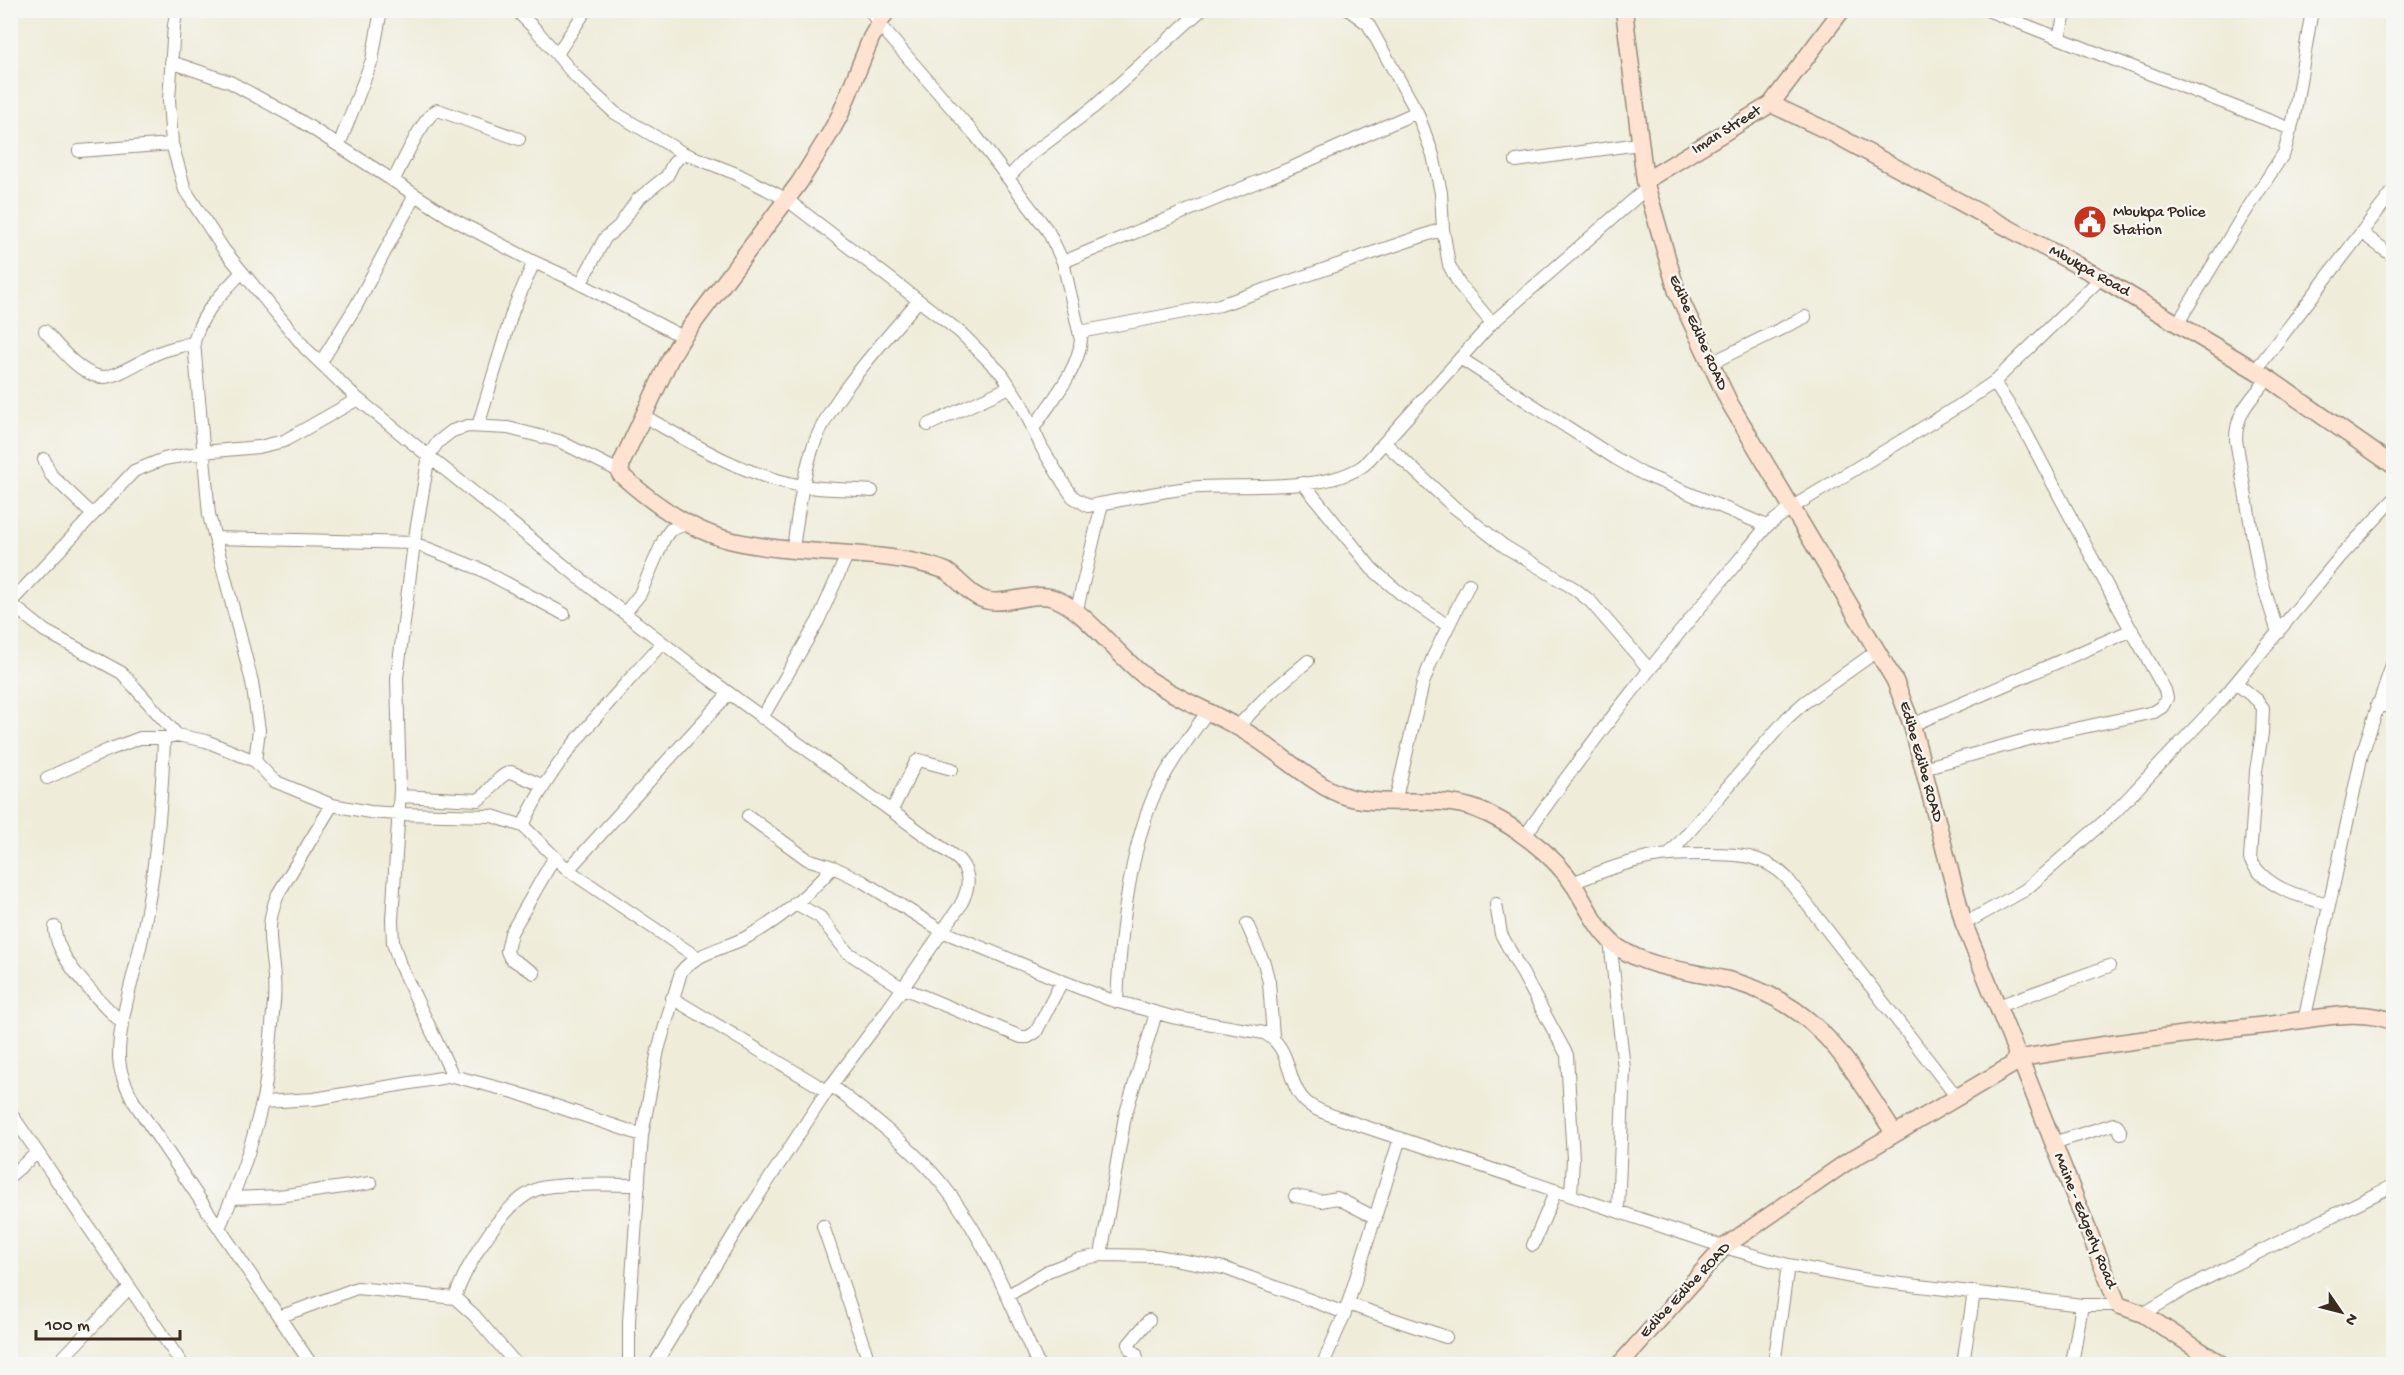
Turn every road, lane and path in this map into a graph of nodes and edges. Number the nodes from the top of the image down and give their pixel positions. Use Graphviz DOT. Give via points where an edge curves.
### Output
graph roads {
  1 [pos="177,10"];
  2 [pos="381,10"];
  3 [pos="516,10"];
  4 [pos="586,10"];
  5 [pos="1201,10"];
  6 [pos="1349,10"];
  7 [pos="1367,10"];
  8 [pos="1624,10"];
  9 [pos="1842,10"];
  10 [pos="1988,10"];
  11 [pos="2066,10"];
  12 [pos="2312,10"];
  13 [pos="878,15"];
  14 [pos="1368,24"];
  15 [pos="2059,37"];
  16 [pos="557,54"];
  17 [pos="171,62"];
  18 [pos="1770,104"];
  19 [pos="1417,112"];
  20 [pos="2291,129"];
  21 [pos="519,139"];
  22 [pos="172,144"];
  23 [pos="1639,144"];
  24 [pos="339,145"];
  25 [pos="79,151"];
  26 [pos="683,153"];
  27 [pos="1516,162"];
  28 [pos="1008,178"];
  29 [pos="393,181"];
  30 [pos="1646,184"];
  31 [pos="2394,190"];
  32 [pos="415,195"];
  33 [pos="786,199"];
  34 [pos="1443,229"];
  35 [pos="2362,233"];
  36 [pos="2394,257"];
  37 [pos="534,262"];
  38 [pos="1063,262"];
  39 [pos="242,272"];
  40 [pos="2101,278"];
  41 [pos="581,284"];
  42 [pos="918,301"];
  43 [pos="1805,317"];
  44 [pos="1492,323"];
  45 [pos="2178,324"];
  46 [pos="45,331"];
  47 [pos="1080,332"];
  48 [pos="683,337"];
  49 [pos="194,342"];
  50 [pos="1461,358"];
  51 [pos="321,362"];
  52 [pos="1709,364"];
  53 [pos="2262,374"];
  54 [pos="1994,382"];
  55 [pos="1010,387"];
  56 [pos="358,399"];
  57 [pos="644,416"];
  58 [pos="928,425"];
  59 [pos="478,426"];
  60 [pos="1033,429"];
  61 [pos="1385,443"];
  62 [pos="203,452"];
  63 [pos="429,455"];
  64 [pos="44,459"];
  65 [pos="2394,465"];
  66 [pos="619,471"];
  67 [pos="1303,483"];
  68 [pos="803,486"];
  69 [pos="872,491"];
  70 [pos="2394,499"];
  71 [pos="1102,504"];
  72 [pos="1791,508"];
  73 [pos="92,514"];
  74 [pos="689,523"];
  75 [pos="1767,526"];
  76 [pos="215,538"];
  77 [pos="414,543"];
  78 [pos="793,548"];
  79 [pos="848,553"];
  80 [pos="1469,584"];
  81 [pos="1076,613"];
  82 [pos="564,614"];
  83 [pos="625,614"];
  84 [pos="1448,626"];
  85 [pos="2132,630"];
  86 [pos="2278,633"];
  87 [pos="662,643"];
  88 [pos="1877,651"];
  89 [pos="2394,659"];
  90 [pos="1308,661"];
  91 [pos="1649,669"];
  92 [pos="2236,683"];
  93 [pos="729,693"];
  94 [pos="2377,704"];
  95 [pos="2394,708"];
  96 [pos="1208,711"];
  97 [pos="762,718"];
  98 [pos="1912,725"];
  99 [pos="1237,727"];
  100 [pos="177,735"];
  101 [pos="164,738"];
  102 [pos="255,761"];
  103 [pos="1923,768"];
  104 [pos="952,769"];
  105 [pos="47,778"];
  106 [pos="544,786"];
  107 [pos="400,796"];
  108 [pos="1395,802"];
  109 [pos="332,805"];
  110 [pos="892,810"];
  111 [pos="400,814"];
  112 [pos="748,816"];
  113 [pos="523,826"];
  114 [pos="1525,836"];
  115 [pos="1669,855"];
  116 [pos="554,858"];
  117 [pos="833,867"];
  118 [pos="568,870"];
  119 [pos="1572,883"];
  120 [pos="795,903"];
  121 [pos="1496,904"];
  122 [pos="2329,904"];
  123 [pos="1247,924"];
  124 [pos="1964,924"];
  125 [pos="55,927"];
  126 [pos="942,931"];
  127 [pos="1610,940"];
  128 [pos="698,958"];
  129 [pos="2109,966"];
  130 [pos="534,973"];
  131 [pos="1062,981"];
  132 [pos="901,987"];
  133 [pos="672,998"];
  134 [pos="1117,1002"];
  135 [pos="1998,1006"];
  136 [pos="1156,1013"];
  137 [pos="2304,1021"];
  138 [pos="2394,1022"];
  139 [pos="123,1024"];
  140 [pos="1273,1037"];
  141 [pos="2018,1059"];
  142 [pos="453,1076"];
  143 [pos="829,1088"];
  144 [pos="1956,1096"];
  145 [pos="263,1102"];
  146 [pos="10,1112"];
  147 [pos="1894,1133"];
  148 [pos="2121,1134"];
  149 [pos="642,1135"];
  150 [pos="1400,1138"];
  151 [pos="2053,1143"];
  152 [pos="37,1153"];
  153 [pos="10,1176"];
  154 [pos="371,1184"];
  155 [pos="639,1185"];
  156 [pos="2394,1185"];
  157 [pos="1556,1190"];
  158 [pos="1571,1195"];
  159 [pos="1295,1196"];
  160 [pos="233,1198"];
  161 [pos="1617,1210"];
  162 [pos="1376,1218"];
  163 [pos="823,1226"];
  164 [pos="219,1228"];
  165 [pos="1533,1245"];
  166 [pos="1724,1246"];
  167 [pos="1101,1255"];
  168 [pos="1788,1265"];
  169 [pos="129,1288"];
  170 [pos="1974,1292"];
  171 [pos="1007,1296"];
  172 [pos="455,1298"];
  173 [pos="2082,1305"];
  174 [pos="2118,1305"];
  175 [pos="1346,1308"];
  176 [pos="2143,1314"];
  177 [pos="279,1317"];
  178 [pos="1149,1320"];
  179 [pos="1446,1337"];
  180 [pos="57,1365"];
  181 [pos="182,1365"];
  182 [pos="311,1365"];
  183 [pos="516,1365"];
  184 [pos="629,1365"];
  185 [pos="655,1365"];
  186 [pos="868,1365"];
  187 [pos="1038,1365"];
  188 [pos="1138,1365"];
  189 [pos="1323,1365"];
  190 [pos="1620,1365"];
  191 [pos="1774,1365"];
  192 [pos="1963,1365"];
  193 [pos="2072,1365"];
  194 [pos="2221,1365"];
  1 -- 17 [label="street"];
  2 -- 24 [label="street" via="372,60"];
  3 -- 16 [label="street"];
  4 -- 16 [label="street"];
  5 -- 28 [label="street"];
  6 -- 14 [label="street"];
  7 -- 14 [label="street"];
  8 -- 23 [label="street, Edibe Edibe ROAD"];
  9 -- 18 [label="street, Iman Street"];
  10 -- 15 [label="street"];
  11 -- 15 [label="street"];
  12 -- 20 [label="street"];
  13 -- 28 [label="street"];
  13 -- 33 [label="street" via="830,135"];
  14 -- 19 [label="street"];
  15 -- 20 [label="street"];
  16 -- 26 [label="street" via="615,113"];
  17 -- 22 [label="street"];
  17 -- 24 [label="street" via="230,82"];
  18 -- 30 [label="street, Iman Street"];
  18 -- 40 [label="street, Mbukpa Road" via="1830,132"];
  19 -- 34 [label="street" via="1441,193"];
  19 -- 38 [label="street"];
  20 -- 45 [label="street" via="2284,153"];
  21 -- 29 [label="street" via="438,110 426,121"];
  22 -- 25 [label="street"];
  22 -- 39 [label="street" via="178,171 193,204"];
  23 -- 27 [label="street"];
  23 -- 30 [label="street, Edibe Edibe ROAD"];
  24 -- 29 [label="street"];
  26 -- 33 [label="street"];
  26 -- 41 [label="street" via="667,176 638,199 605,238"];
  28 -- 38 [label="street" via="1048,231"];
  29 -- 32 [label="street"];
  30 -- 44 [label="street"];
  30 -- 52 [label="street, Edibe Edibe ROAD" via="1677,292"];
  31 -- 35 [label="street"];
  32 -- 37 [label="street"];
  32 -- 51 [label="street" via="356,306"];
  33 -- 42 [label="street"];
  33 -- 48 [label="street"];
  34 -- 44 [label="street" via="1449,265 1459,284"];
  34 -- 47 [label="street" via="1220,305"];
  35 -- 36 [label="street"];
  35 -- 53 [label="street"];
  37 -- 41 [label="street"];
  37 -- 59 [label="street" via="513,309"];
  38 -- 47 [label="street"];
  39 -- 49 [label="street" via="209,309"];
  39 -- 51 [label="street"];
  40 -- 45 [label="street, Mbukpa Road"];
  40 -- 54 [label="street"];
  41 -- 48 [label="street"];
  42 -- 55 [label="street" via="986,355"];
  42 -- 68 [label="street" via="832,410 812,449"];
  43 -- 52 [label="street"];
  44 -- 50 [label="street"];
  45 -- 53 [label="street, Mbukpa Road"];
  46 -- 49 [label="street" via="69,358 101,377"];
  47 -- 60 [label="street" via="1080,352 1074,366"];
  48 -- 57 [label="street"];
  49 -- 62 [label="street"];
  50 -- 61 [label="street"];
  50 -- 75 [label="street" via="1643,474"];
  51 -- 56 [label="street"];
  52 -- 72 [label="street, Edibe Edibe ROAD"];
  53 -- 65 [label="street, Mbukpa Road"];
  53 -- 86 [label="street" via="2239,416 2236,440 2259,572"];
  54 -- 72 [label="street"];
  54 -- 85 [label="street" via="2023,427"];
  55 -- 58 [label="street"];
  55 -- 60 [label="street"];
  56 -- 62 [label="street" via="284,441"];
  56 -- 63 [label="street"];
  57 -- 66 [label="street"];
  57 -- 68 [label="street" via="725,461"];
  59 -- 63 [label="street" via="452,431"];
  59 -- 66 [label="street" via="508,428 558,441"];
  60 -- 71 [label="street" via="1073,497 1088,506"];
  61 -- 67 [label="street" via="1354,473"];
  61 -- 91 [label="street" via="1496,540 1591,602"];
  62 -- 73 [label="street" via="164,459 134,471"];
  62 -- 76 [label="street"];
  63 -- 77 [label="street"];
  63 -- 83 [label="street"];
  64 -- 73 [label="street" via="51,474"];
  66 -- 74 [label="street" via="622,477"];
  67 -- 71 [label="street" via="1188,488"];
  67 -- 84 [label="street" via="1372,569"];
  68 -- 69 [label="street"];
  68 -- 78 [label="street"];
  70 -- 86 [label="street"];
  71 -- 81 [label="street"];
  72 -- 75 [label="street"];
  72 -- 88 [label="street, Edibe Edibe ROAD"];
  73 -- 100 [label="street" via="10,603 45,631 122,674"];
  74 -- 78 [label="street" via="729,540"];
  74 -- 83 [label="street" via="670,530 640,594"];
  75 -- 91 [label="street"];
  76 -- 77 [label="street"];
  76 -- 102 [label="street" via="252,682 259,730"];
  77 -- 82 [label="street" via="480,569"];
  77 -- 107 [label="street" via="397,678"];
  78 -- 79 [label="street"];
  79 -- 81 [label="street" via="936,567 984,600 1052,597"];
  79 -- 97 [label="street" via="818,621"];
  80 -- 84 [label="street"];
  81 -- 96 [label="street" via="1149,679"];
  83 -- 87 [label="street"];
  84 -- 108 [label="street" via="1423,683"];
  85 -- 98 [label="street"];
  85 -- 103 [label="street" via="2165,690 2167,698 2162,707"];
  86 -- 92 [label="street"];
  87 -- 93 [label="street"];
  87 -- 106 [label="street" via="571,748"];
  88 -- 98 [label="street, Edibe Edibe ROAD" via="1895,681"];
  88 -- 115 [label="street" via="1787,718"];
  89 -- 94 [label="street"];
  90 -- 99 [label="street"];
  91 -- 114 [label="street"];
  92 -- 122 [label="street" via="2263,708 2250,859 2273,884 2306,899"];
  92 -- 124 [label="street" via="2115,812 2025,890"];
  93 -- 97 [label="street"];
  93 -- 118 [label="street"];
  94 -- 95 [label="street"];
  94 -- 122 [label="street"];
  96 -- 99 [label="street"];
  96 -- 134 [label="street" via="1171,765 1147,816 1120,946"];
  97 -- 110 [label="street"];
  98 -- 103 [label="street, Edibe Edibe ROAD"];
  99 -- 108 [label="street" via="1335,792"];
  100 -- 101 [label="street"];
  100 -- 102 [label="street" via="206,741"];
  101 -- 105 [label="street" via="140,738"];
  101 -- 139 [label="street" via="159,829 143,934"];
  102 -- 109 [label="street" via="274,781"];
  103 -- 124 [label="street, Edibe Edibe ROAD"];
  104 -- 110 [label="street" via="916,762"];
  106 -- 107 [label="street" via="511,772 499,778 478,800"];
  106 -- 113 [label="street"];
  107 -- 111 [label="street"];
  108 -- 114 [label="street" via="1474,808"];
  109 -- 111 [label="street"];
  109 -- 145 [label="street" via="271,909 268,930 274,1000"];
  110 -- 126 [label="street" via="965,868 969,878 967,892"];
  111 -- 113 [label="street" via="482,815"];
  111 -- 142 [label="street" via="393,943"];
  112 -- 117 [label="street" via="807,859"];
  113 -- 116 [label="street"];
  114 -- 119 [label="street"];
  115 -- 119 [label="street" via="1609,868"];
  115 -- 144 [label="street" via="1740,855 1756,858 1778,870"];
  116 -- 118 [label="street"];
  116 -- 130 [label="street" via="511,933 507,951 510,958"];
  117 -- 120 [label="street"];
  117 -- 126 [label="street"];
  118 -- 128 [label="street"];
  119 -- 127 [label="street"];
  120 -- 128 [label="street" via="747,937"];
  120 -- 132 [label="street" via="820,917 847,952"];
  121 -- 158 [label="street" via="1501,934 1567,1055 1573,1159"];
  122 -- 137 [label="street"];
  123 -- 140 [label="street" via="1269,982"];
  124 -- 135 [label="street, Edibe Edibe ROAD"];
  125 -- 139 [label="street" via="54,936 81,980"];
  126 -- 131 [label="street"];
  126 -- 132 [label="street"];
  127 -- 147 [label="street" via="1640,959 1756,988 1793,1007 1810,1020 1847,1062"];
  127 -- 161 [label="street" via="1624,1069"];
  128 -- 133 [label="street" via="681,972"];
  129 -- 135 [label="street"];
  131 -- 132 [label="street" via="1036,1032 1028,1037"];
  131 -- 134 [label="street"];
  132 -- 143 [label="street"];
  133 -- 143 [label="street"];
  133 -- 149 [label="street"];
  134 -- 136 [label="street"];
  135 -- 141 [label="street, Edibe Edibe ROAD"];
  136 -- 140 [label="street"];
  136 -- 167 [label="street" via="1125,1116"];
  137 -- 138 [label="street" via="2368,1014"];
  137 -- 141 [label="street" via="2171,1035"];
  139 -- 164 [label="street" via="119,1053 123,1080"];
  140 -- 150 [label="street" via="1306,1103"];
  141 -- 144 [label="street, Edibe Edibe ROAD"];
  141 -- 151 [label="street, Maine - Edgerly Road"];
  142 -- 145 [label="street" via="314,1099"];
  142 -- 149 [label="street"];
  143 -- 171 [label="street" via="907,1147 951,1195 973,1228"];
  143 -- 185 [label="street"];
  144 -- 147 [label="street, Edibe Edibe ROAD"];
  145 -- 160 [label="street"];
  146 -- 152 [label="street"];
  147 -- 166 [label="street, Edibe Edibe ROAD" via="1846,1161"];
  148 -- 151 [label="street" via="2114,1124"];
  149 -- 155 [label="street"];
  150 -- 157 [label="street"];
  150 -- 162 [label="street"];
  151 -- 174 [label="street, Maine - Edgerly Road"];
  152 -- 153 [label="street"];
  152 -- 169 [label="street"];
  154 -- 160 [label="street"];
  155 -- 172 [label="street" via="545,1187 530,1192 513,1206 468,1264"];
  155 -- 184 [label="street"];
  156 -- 176 [label="street" via="2185,1289"];
  157 -- 158 [label="street"];
  157 -- 165 [label="street"];
  158 -- 161 [label="street"];
  159 -- 162 [label="street" via="1321,1201 1337,1198"];
  160 -- 164 [label="street"];
  161 -- 166 [label="street"];
  162 -- 175 [label="street"];
  163 -- 186 [label="street"];
  164 -- 177 [label="street"];
  166 -- 168 [label="street"];
  166 -- 190 [label="street, Edibe Edibe ROAD"];
  167 -- 171 [label="street" via="1048,1271"];
  167 -- 175 [label="street" via="1157,1256 1224,1268"];
  168 -- 170 [label="street" via="1868,1280"];
  168 -- 191 [label="street"];
  169 -- 180 [label="street"];
  169 -- 181 [label="street"];
  170 -- 173 [label="street"];
  170 -- 192 [label="street"];
  171 -- 187 [label="street"];
  172 -- 177 [label="street" via="357,1288"];
  172 -- 183 [label="street"];
  173 -- 174 [label="street"];
  173 -- 193 [label="street"];
  174 -- 176 [label="street, Maine - Edgerly Road"];
  175 -- 179 [label="street"];
  175 -- 189 [label="street"];
  176 -- 194 [label="street, Maine - Edgerly Road"];
  177 -- 182 [label="street"];
  178 -- 188 [label="street" via="1129,1344"];
}
